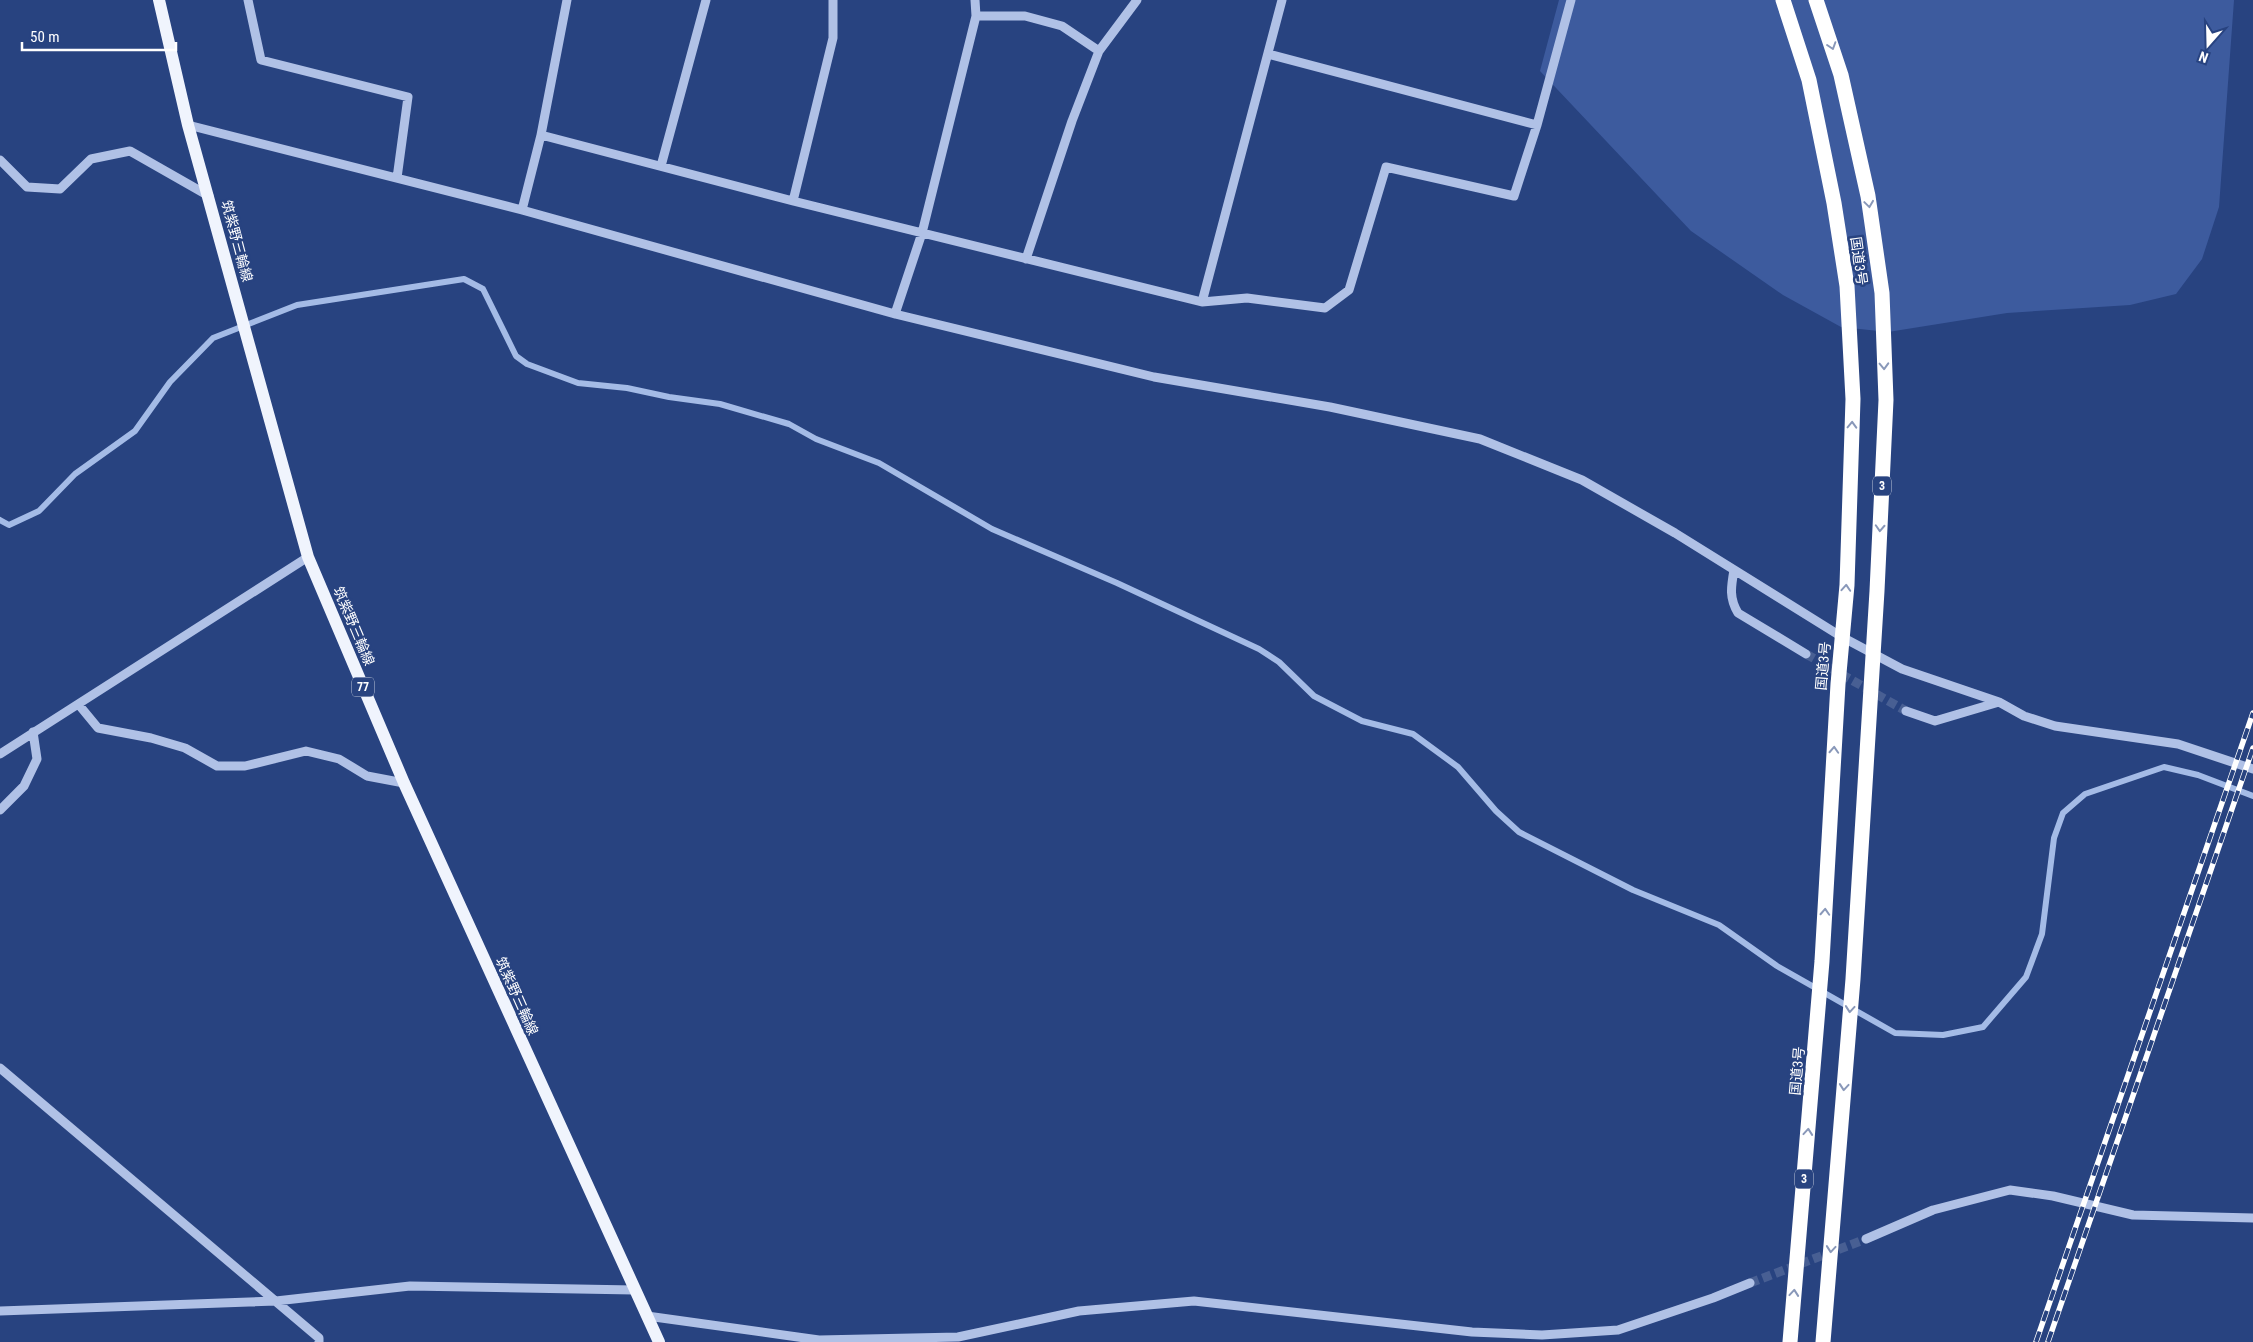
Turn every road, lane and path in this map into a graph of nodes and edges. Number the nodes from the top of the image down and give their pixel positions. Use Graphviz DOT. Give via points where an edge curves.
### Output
graph roads {
  1 [pos="159,0"];
  2 [pos="248,0"];
  3 [pos="567,0"];
  4 [pos="706,0"];
  5 [pos="833,0"];
  6 [pos="974,0"];
  7 [pos="1137,0"];
  8 [pos="1282,0"];
  9 [pos="1570,0"];
  10 [pos="1782,0"];
  11 [pos="1816,0"];
  12 [pos="976,16"];
  13 [pos="1099,51"];
  14 [pos="1268,54"];
  15 [pos="188,125"];
  16 [pos="1538,125"];
  17 [pos="541,135"];
  18 [pos="0,160"];
  19 [pos="660,166"];
  20 [pos="397,178"];
  21 [pos="209,196"];
  22 [pos="793,201"];
  23 [pos="522,210"];
  24 [pos="922,233"];
  25 [pos="1026,259"];
  26 [pos="1202,302"];
  27 [pos="895,314"];
  28 [pos="308,557"];
  29 [pos="1734,570"];
  30 [pos="1842,637"];
  31 [pos="1873,653"];
  32 [pos="1806,654"];
  33 [pos="1999,702"];
  34 [pos="79,705"];
  35 [pos="1906,711"];
  36 [pos="33,732"];
  37 [pos="0,754"];
  38 [pos="2253,769"];
  39 [pos="404,782"];
  40 [pos="0,810"];
  41 [pos="0,1068"];
  42 [pos="2253,1218"];
  43 [pos="1866,1239"];
  44 [pos="1750,1283"];
  45 [pos="634,1290"];
  46 [pos="276,1302"];
  47 [pos="0,1311"];
  48 [pos="647,1316"];
  49 [pos="958,1339"];
  50 [pos="319,1342"];
  51 [pos="659,1342"];
  52 [pos="1790,1342"];
  53 [pos="1823,1342"];
  1 -- 15 [label="main road, 筑紫野三輪線 / 77"];
  2 -- 20 [label="street" via="261,60 408,97"];
  3 -- 17 [label="street"];
  4 -- 19 [label="street"];
  5 -- 22 [label="street" via="833,38"];
  6 -- 12 [label="street"];
  7 -- 13 [label="street"];
  8 -- 14 [label="street"];
  9 -- 16 [label="street"];
  30 -- 10 [label="highway, 国道3号 / 3, one-way" via="1847,586 1853,399 1847,286 1834,203 1808,80"];
  11 -- 31 [label="highway, 国道3号 / 3, one-way" via="1842,75 1868,196 1882,293 1886,400"];
  12 -- 13 [label="street" via="1025,16 1062,26"];
  12 -- 24 [label="street"];
  13 -- 25 [label="street" via="1072,120"];
  14 -- 16 [label="street"];
  14 -- 26 [label="street"];
  15 -- 20 [label="street"];
  15 -- 21 [label="main road, 筑紫野三輪線 / 77"];
  16 -- 26 [label="street" via="1514,196 1386,167 1349,290 1325,308 1247,298"];
  17 -- 19 [label="street"];
  17 -- 23 [label="street"];
  18 -- 21 [label="street" via="27,187 60,189 91,159 130,151"];
  19 -- 22 [label="street"];
  20 -- 23 [label="street"];
  21 -- 28 [label="main road, 筑紫野三輪線 / 77"];
  22 -- 24 [label="street"];
  23 -- 27 [label="street"];
  24 -- 25 [label="street"];
  24 -- 27 [label="street"];
  25 -- 26 [label="street"];
  27 -- 29 [label="street" via="1154,377 1330,407 1480,439 1582,480"];
  28 -- 34 [label="street"];
  28 -- 39 [label="main road, 筑紫野三輪線 / 77"];
  29 -- 30 [label="street"];
  29 -- 32 [label="street" via="1730,592 1738,613"];
  30 -- 31 [label="street"];
  52 -- 30 [label="highway, 国道3号 / 3, one-way" via="1818,1016"];
  31 -- 33 [label="street" via="1902,669"];
  31 -- 53 [label="highway, 国道3号 / 3, one-way" via="1853,979"];
  33 -- 35 [label="street" via="1935,721"];
  33 -- 38 [label="street" via="2024,716 2055,726 2178,744"];
  34 -- 36 [label="street"];
  34 -- 39 [label="street" via="98,728 185,748 217,766 245,766 306,751 339,759 367,776"];
  36 -- 37 [label="street"];
  36 -- 40 [label="street" via="37,759 24,786"];
  39 -- 45 [label="main road, 筑紫野三輪線 / 77"];
  41 -- 46 [label="street"];
  42 -- 43 [label="street" via="2133,1215 2053,1196 2010,1190 1933,1210"];
  44 -- 49 [label="street" via="1618,1330 1552,1335 1472,1332 1194,1301 1079,1311"];
  45 -- 46 [label="street" via="410,1286"];
  45 -- 48 [label="main road, 筑紫野三輪線 / 77"];
  46 -- 47 [label="street"];
  46 -- 50 [label="street" via="319,1338"];
  48 -- 49 [label="street" via="818,1340"];
  48 -- 51 [label="main road, 筑紫野三輪線 / 77"];
}
